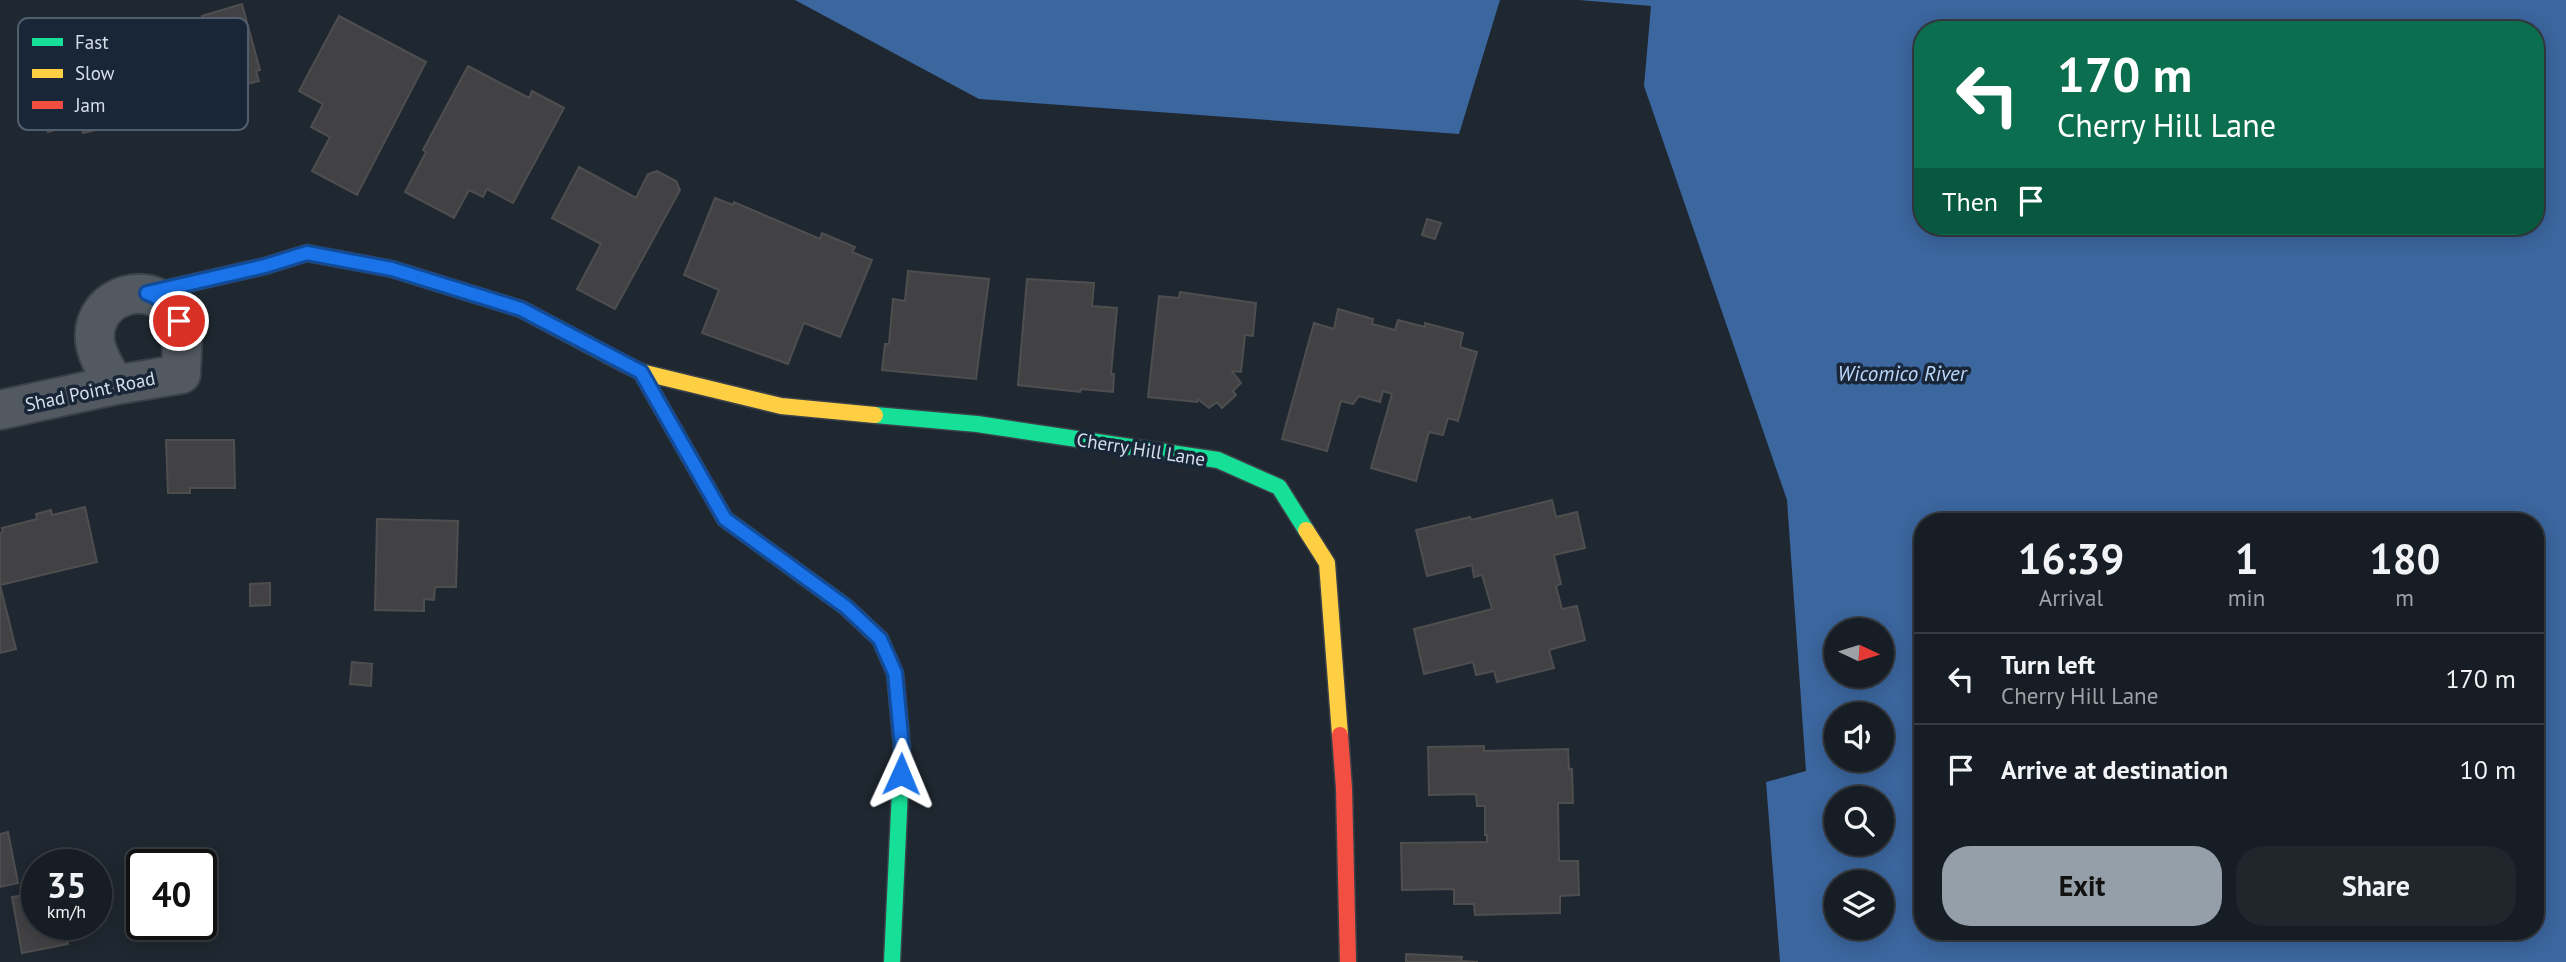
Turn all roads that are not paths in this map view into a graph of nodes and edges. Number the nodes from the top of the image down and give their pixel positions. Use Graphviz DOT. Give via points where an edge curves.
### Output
graph roads {
  1 [pos="147,293"];
  2 [pos="641,372"];
  3 [pos="115,385"];
  4 [pos="0,410"];
  5 [pos="892,962"];
  6 [pos="1348,962"];
  1 -- 2 [label="street, Cherry Hill Lane" via="307,253 392,269 521,309"];
  1 -- 3 [label="street, Cherry Hill Lane" via="134,292 108,304 94,329 99,356"];
  1 -- 3 [label="street, Shad Point Road" via="161,299 179,321 181,374"];
  2 -- 5 [label="street" via="725,519 846,607 880,639 895,673 902,747"];
  2 -- 6 [label="street, Cherry Hill Lane" via="780,406 976,424 1218,460 1279,487 1327,563 1343,788"];
  3 -- 4 [label="street, Shad Point Road"];
}
